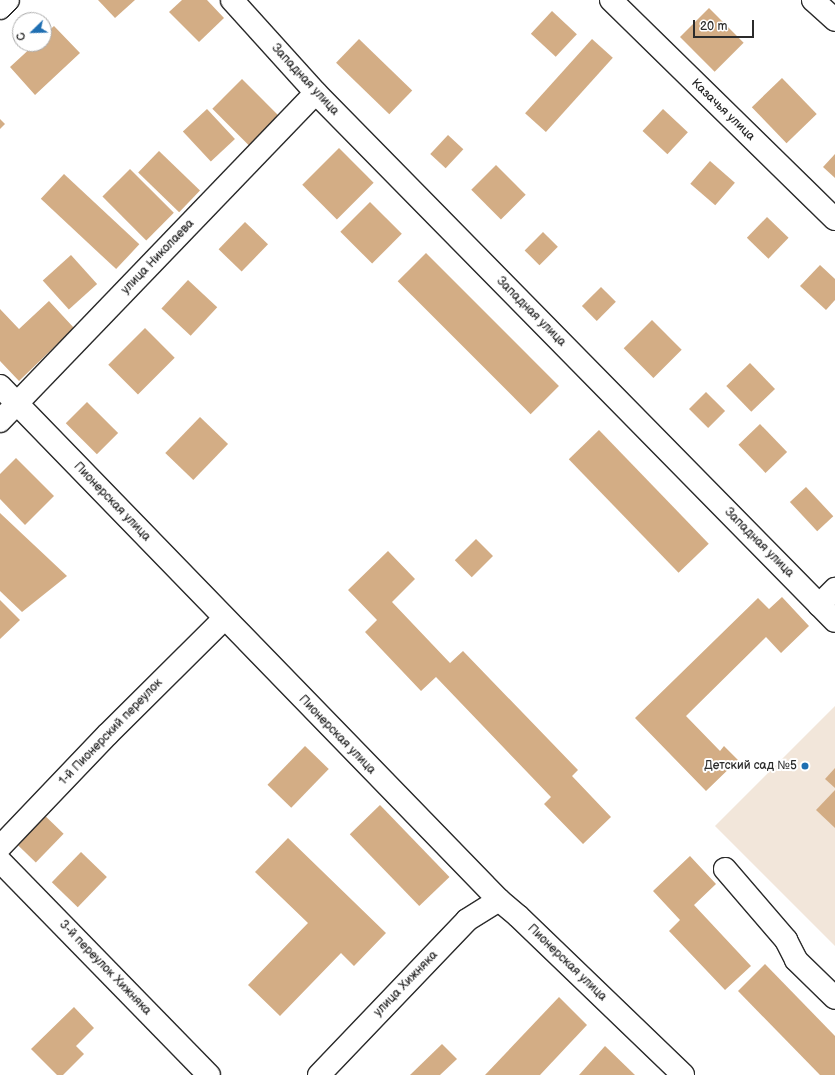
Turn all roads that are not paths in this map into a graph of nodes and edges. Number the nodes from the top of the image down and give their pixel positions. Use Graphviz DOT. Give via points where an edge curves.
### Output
graph roads {
  1 [pos="8,0"];
  2 [pos="232,0"];
  3 [pos="611,0"];
  4 [pos="813,0"];
  5 [pos="0,8"];
  6 [pos="835,20"];
  7 [pos="316,93"];
  8 [pos="835,219"];
  9 [pos="0,386"];
  10 [pos="17,404"];
  11 [pos="0,421"];
  12 [pos="835,589"];
  13 [pos="819,605"];
  14 [pos="224,619"];
  15 [pos="835,621"];
  16 [pos="0,847"];
  17 [pos="0,861"];
  18 [pos="725,869"];
  19 [pos="498,900"];
  20 [pos="835,998"];
  21 [pos="209,1075"];
  22 [pos="319,1075"];
  23 [pos="683,1075"];
  1 -- 5 [label="street"];
  2 -- 7 [label="street, Западная улица"];
  3 -- 8 [label="street, Казачья улица"];
  4 -- 6 [label="street"];
  7 -- 10 [label="street, улица Николаева"];
  7 -- 13 [label="street, Западная улица"];
  9 -- 10 [label="street, Пионерская улица"];
  10 -- 11 [label="street, улица Николаева"];
  10 -- 14 [label="street, Пионерская улица"];
  12 -- 13 [label="street"];
  13 -- 15 [label="street, Западная улица"];
  14 -- 16 [label="street, 1-й Пионерский переулок" via="113,729"];
  14 -- 19 [label="street, Пионерская улица"];
  17 -- 21 [label="street, 3-й переулок Хижняка"];
  18 -- 20 [label="street" via="786,940 796,960"];
  19 -- 22 [label="street, улица Хижняка" via="467,920"];
  19 -- 23 [label="street, Пионерская улица" via="518,916"];
}
